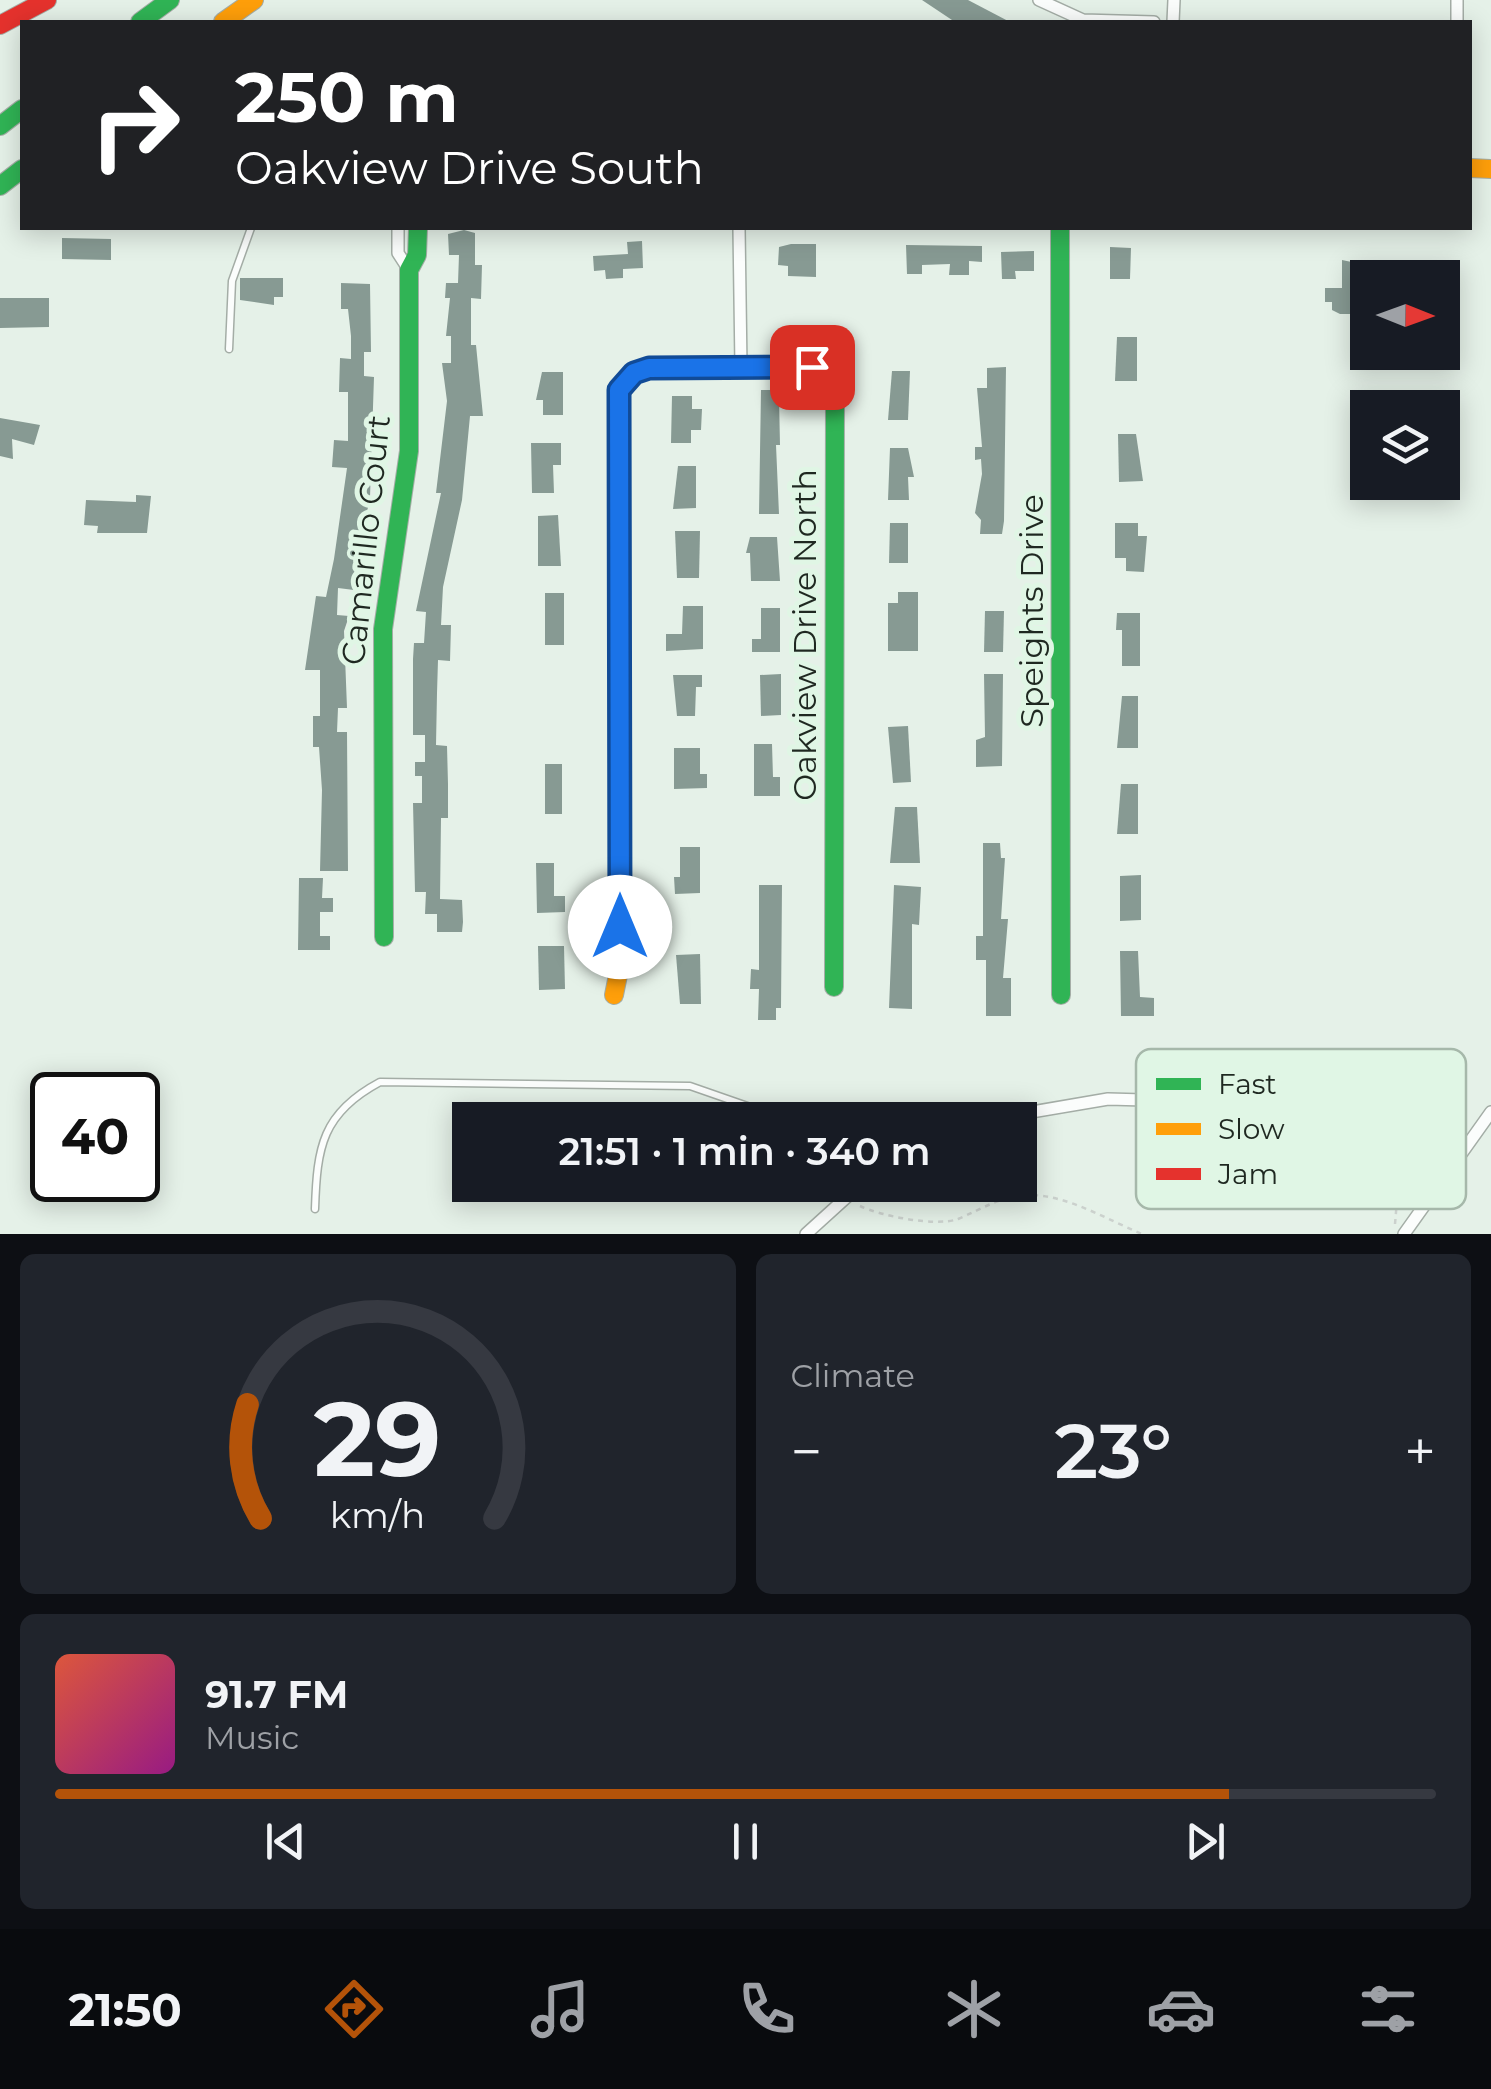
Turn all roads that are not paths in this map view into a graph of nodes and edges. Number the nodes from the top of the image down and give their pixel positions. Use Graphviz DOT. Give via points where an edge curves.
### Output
graph roads {
  1 [pos="48,0"];
  2 [pos="170,0"];
  3 [pos="254,0"];
  4 [pos="1039,0"];
  5 [pos="143,20"];
  6 [pos="227,20"];
  7 [pos="1083,20"];
  8 [pos="0,25"];
  9 [pos="20,111"];
  10 [pos="0,126"];
  11 [pos="20,171"];
  12 [pos="0,186"];
  13 [pos="250,230"];
  14 [pos="398,230"];
  15 [pos="418,230"];
  16 [pos="739,230"];
  17 [pos="1060,230"];
  18 [pos="409,270"];
  19 [pos="229,349"];
  20 [pos="740,367"];
  21 [pos="384,937"];
  22 [pos="834,986"];
  23 [pos="614,994"];
  24 [pos="1061,995"];
  25 [pos="1136,1100"];
  26 [pos="737,1102"];
  27 [pos="1037,1111"];
  28 [pos="1491,1112"];
  29 [pos="1466,1143"];
  30 [pos="837,1202"];
  31 [pos="315,1209"];
  32 [pos="1417,1209"];
  33 [pos="1399,1230"];
  34 [pos="806,1234"];
  1 -- 8 [label="main road"];
  2 -- 5 [label="main road"];
  3 -- 6 [label="main road"];
  4 -- 7 [label="street"];
  9 -- 10 [label="main road"];
  11 -- 12 [label="main road"];
  13 -- 19 [label="lane" via="232,281"];
  14 -- 18 [label="street, Camarillo Court" via="398,253"];
  15 -- 18 [label="main road, Camarillo Court" via="418,255"];
  16 -- 20 [label="street"];
  17 -- 24 [label="main road, Speights Drive"];
  18 -- 21 [label="main road, Camarillo Court" via="409,451 383,628"];
  20 -- 22 [label="main road, Oakview Drive North" via="812,367 824,371 835,388"];
  20 -- 23 [label="main road, Oakview Drive North" via="646,368 619,390 620,965"];
  25 -- 27 [label="street"];
  26 -- 31 [label="lane" via="690,1086 380,1082 342,1107 316,1153"];
  28 -- 29 [label="street"];
  30 -- 34 [label="street"];
  32 -- 33 [label="street"];
}
